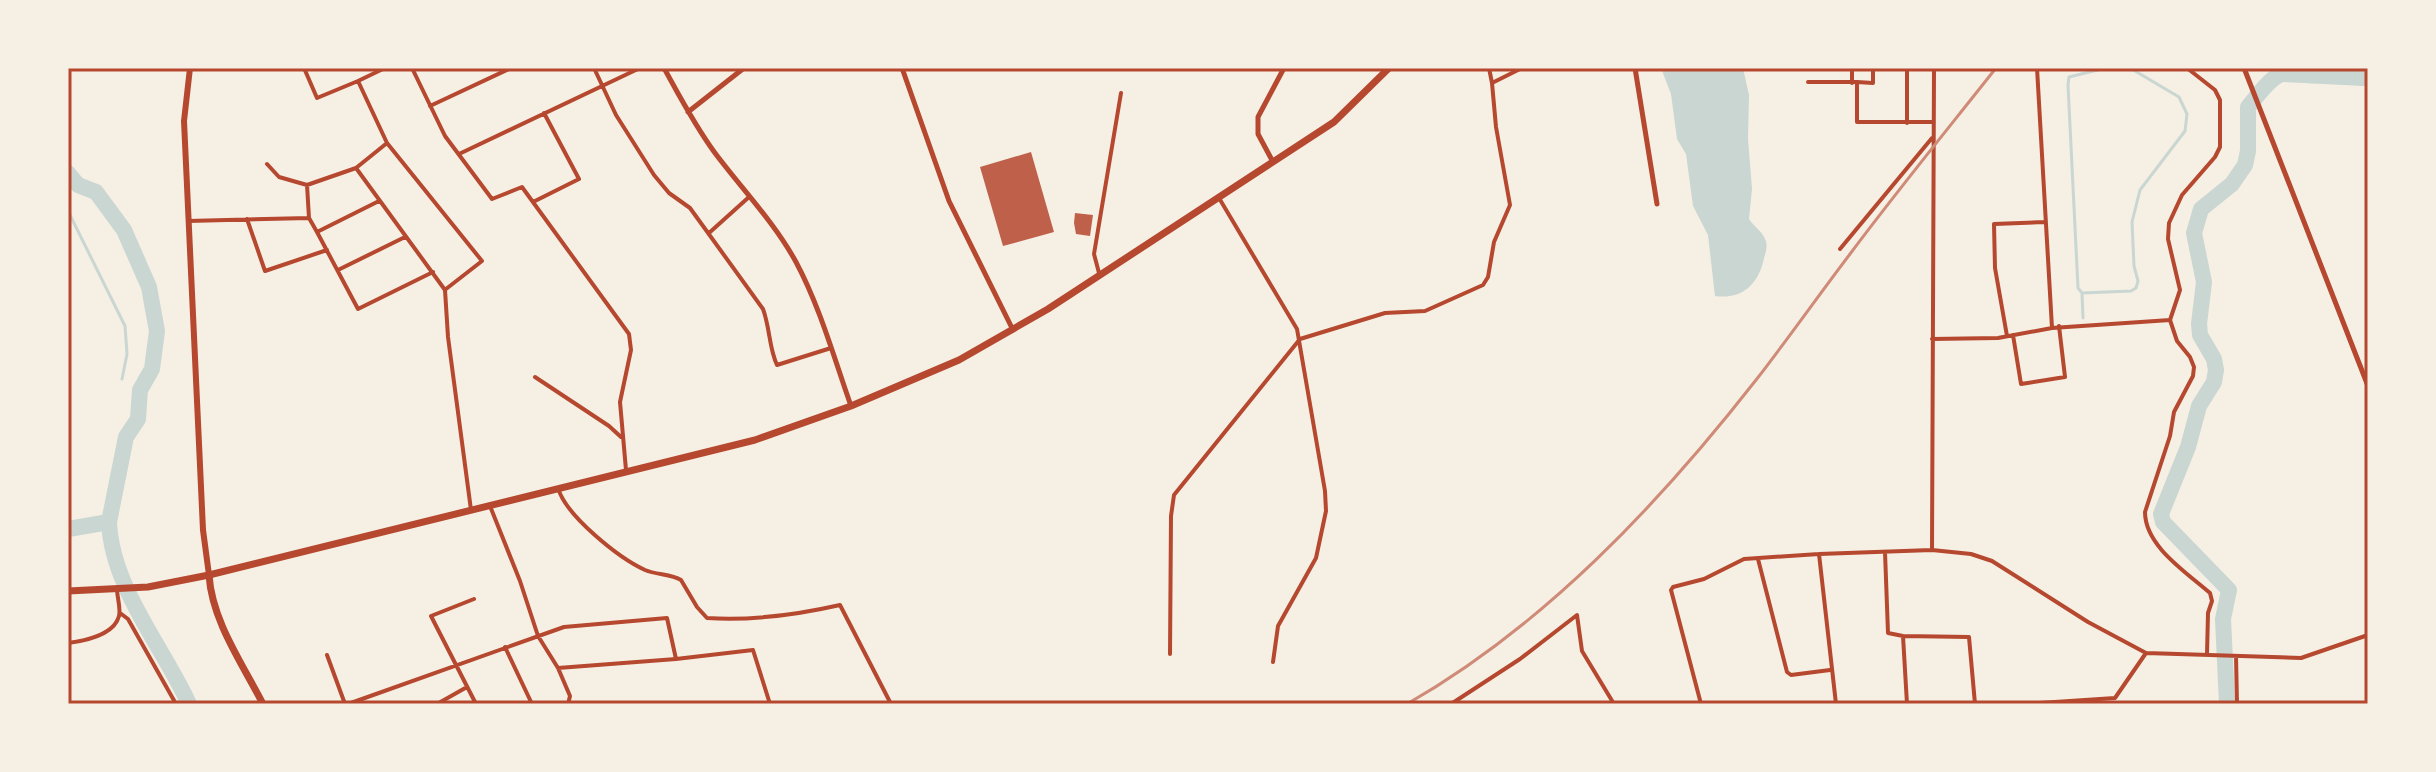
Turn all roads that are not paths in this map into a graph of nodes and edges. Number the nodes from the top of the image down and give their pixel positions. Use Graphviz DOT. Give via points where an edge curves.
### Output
graph roads {
  1 [pos="190,68"];
  2 [pos="304,68"];
  3 [pos="385,68"];
  4 [pos="412,68"];
  5 [pos="511,68"];
  6 [pos="594,68"];
  7 [pos="640,68"];
  8 [pos="664,68"];
  9 [pos="744,68"];
  10 [pos="902,68"];
  11 [pos="1284,68"];
  12 [pos="1389,68"];
  13 [pos="1489,68"];
  14 [pos="1522,68"];
  15 [pos="1635,68"];
  16 [pos="1852,68"];
  17 [pos="1873,68"];
  18 [pos="1907,68"];
  19 [pos="1934,68"];
  20 [pos="2037,68"];
  21 [pos="2187,68"];
  22 [pos="2244,68"];
  23 [pos="358,81"];
  24 [pos="1808,82"];
  25 [pos="1855,82"];
  26 [pos="1492,83"];
  27 [pos="602,86"];
  28 [pos="1121,93"];
  29 [pos="429,106"];
  30 [pos="688,112"];
  31 [pos="544,113"];
  32 [pos="1934,122"];
  33 [pos="1907,123"];
  34 [pos="1933,136"];
  35 [pos="387,143"];
  36 [pos="459,154"];
  37 [pos="1273,162"];
  38 [pos="267,164"];
  39 [pos="356,168"];
  40 [pos="307,185"];
  41 [pos="750,197"];
  42 [pos="1219,198"];
  43 [pos="379,201"];
  44 [pos="533,202"];
  45 [pos="1657,204"];
  46 [pos="309,218"];
  47 [pos="247,219"];
  48 [pos="187,221"];
  49 [pos="2044,222"];
  50 [pos="317,232"];
  51 [pos="709,233"];
  52 [pos="405,237"];
  53 [pos="1840,249"];
  54 [pos="327,250"];
  55 [pos="338,270"];
  56 [pos="433,272"];
  57 [pos="1100,276"];
  58 [pos="445,290"];
  59 [pos="2170,320"];
  60 [pos="2059,326"];
  61 [pos="2052,328"];
  62 [pos="1013,330"];
  63 [pos="2010,336"];
  64 [pos="1300,339"];
  65 [pos="1932,339"];
  66 [pos="831,348"];
  67 [pos="535,377"];
  68 [pos="2368,386"];
  69 [pos="851,406"];
  70 [pos="623,439"];
  71 [pos="626,472"];
  72 [pos="558,488"];
  73 [pos="490,506"];
  74 [pos="471,510"];
  75 [pos="1932,550"];
  76 [pos="1885,551"];
  77 [pos="1819,554"];
  78 [pos="1758,558"];
  79 [pos="209,575"];
  80 [pos="117,589"];
  81 [pos="68,591"];
  82 [pos="474,599"];
  83 [pos="120,613"];
  84 [pos="2368,635"];
  85 [pos="538,636"];
  86 [pos="1903,636"];
  87 [pos="68,643"];
  88 [pos="505,647"];
  89 [pos="2146,653"];
  90 [pos="1170,654"];
  91 [pos="2207,654"];
  92 [pos="327,655"];
  93 [pos="2236,656"];
  94 [pos="676,659"];
  95 [pos="1273,662"];
  96 [pos="455,664"];
  97 [pos="558,668"];
  98 [pos="1830,670"];
  99 [pos="467,687"];
  100 [pos="2109,702"];
  101 [pos="176,704"];
  102 [pos="263,704"];
  103 [pos="346,704"];
  104 [pos="437,704"];
  105 [pos="476,704"];
  106 [pos="532,704"];
  107 [pos="568,704"];
  108 [pos="770,704"];
  109 [pos="891,704"];
  110 [pos="1451,704"];
  111 [pos="1614,704"];
  112 [pos="1701,704"];
  113 [pos="1836,704"];
  114 [pos="1907,704"];
  115 [pos="1975,704"];
  116 [pos="2024,704"];
  117 [pos="2237,704"];
  1 -- 48 [label="main road" via="184,121"];
  2 -- 23 [label="street" via="317,98"];
  3 -- 23 [label="street"];
  4 -- 29 [label="street"];
  5 -- 29 [label="street"];
  6 -- 27 [label="street"];
  7 -- 27 [label="street"];
  8 -- 30 [label="street"];
  9 -- 30 [label="street"];
  10 -- 62 [label="street" via="949,201"];
  11 -- 37 [label="street" via="1257,125"];
  12 -- 37 [label="main road" via="1334,122"];
  13 -- 26 [label="street"];
  14 -- 26 [label="street"];
  15 -- 45 [label="street"];
  16 -- 25 [label="street"];
  17 -- 25 [label="street" via="1873,83"];
  18 -- 33 [label="street"];
  19 -- 32 [label="street"];
  20 -- 49 [label="street"];
  21 -- 59 [label="street" via="2220,100 2220,147 2182,195 2169,223 2180,290"];
  22 -- 68 [label="street"];
  23 -- 35 [label="street"];
  24 -- 25 [label="street"];
  25 -- 33 [label="street" via="1857,122"];
  26 -- 64 [label="street" via="1510,205 1483,285 1425,311 1385,313"];
  27 -- 31 [label="street"];
  27 -- 51 [label="street" via="654,175"];
  28 -- 57 [label="street" via="1094,254"];
  29 -- 36 [label="street"];
  30 -- 41 [label="street"];
  31 -- 36 [label="street"];
  31 -- 44 [label="street" via="579,179"];
  32 -- 33 [label="street"];
  32 -- 34 [label="street"];
  34 -- 53 [label="street"];
  34 -- 65 [label="street"];
  35 -- 39 [label="street"];
  35 -- 58 [label="street" via="482,261"];
  36 -- 44 [label="street" via="492,199 522,187"];
  37 -- 42 [label="main road"];
  38 -- 40 [label="street" via="279,177"];
  39 -- 40 [label="street"];
  39 -- 43 [label="street"];
  40 -- 46 [label="street"];
  41 -- 51 [label="street"];
  41 -- 66 [label="street" via="795,262"];
  42 -- 57 [label="main road"];
  42 -- 64 [label="street"];
  43 -- 50 [label="street"];
  43 -- 52 [label="street"];
  44 -- 70 [label="street" via="629,334 631,350 620,402"];
  46 -- 47 [label="street"];
  46 -- 50 [label="street"];
  47 -- 48 [label="street"];
  47 -- 54 [label="street" via="265,271"];
  48 -- 79 [label="main road"];
  49 -- 61 [label="street"];
  49 -- 63 [label="street" via="1994,224 1995,268"];
  50 -- 54 [label="street"];
  51 -- 66 [label="street" via="763,309 777,365"];
  52 -- 55 [label="street"];
  52 -- 56 [label="street"];
  54 -- 55 [label="street"];
  55 -- 56 [label="street" via="358,309"];
  56 -- 58 [label="street"];
  57 -- 62 [label="main road"];
  58 -- 74 [label="street"];
  59 -- 60 [label="street"];
  59 -- 91 [label="street" via="2190,357 2193,376 2174,412 2145,524 2155,542 2210,593"];
  60 -- 61 [label="street"];
  60 -- 63 [label="street" via="2065,377 2021,384"];
  61 -- 63 [label="street"];
  62 -- 69 [label="main road" via="959,360"];
  63 -- 65 [label="street"];
  64 -- 90 [label="street" via="1172,500"];
  64 -- 95 [label="street" via="1326,511 1316,558 1278,626"];
  65 -- 75 [label="street"];
  66 -- 69 [label="street"];
  67 -- 70 [label="street"];
  69 -- 71 [label="main road" via="755,440"];
  70 -- 71 [label="street"];
  71 -- 72 [label="main road"];
  72 -- 73 [label="main road"];
  72 -- 109 [label="street" via="579,518 626,560 678,577 707,618 795,615 840,605"];
  73 -- 74 [label="main road"];
  73 -- 85 [label="street"];
  74 -- 79 [label="main road"];
  75 -- 76 [label="street"];
  75 -- 89 [label="street" via="1992,561"];
  76 -- 77 [label="street"];
  76 -- 86 [label="street" via="1888,633"];
  77 -- 78 [label="street"];
  77 -- 98 [label="street"];
  78 -- 98 [label="street" via="1787,672"];
  78 -- 112 [label="street" via="1671,590"];
  79 -- 80 [label="main road"];
  79 -- 102 [label="main road" via="210,598"];
  80 -- 81 [label="main road"];
  80 -- 83 [label="street"];
  82 -- 96 [label="street" via="431,616"];
  83 -- 87 [label="street" via="100,635"];
  83 -- 101 [label="street"];
  84 -- 93 [label="street" via="2301,658"];
  85 -- 88 [label="street"];
  85 -- 94 [label="street" via="564,627 667,618"];
  85 -- 97 [label="street"];
  86 -- 114 [label="street"];
  86 -- 115 [label="street" via="1969,637"];
  88 -- 96 [label="street"];
  88 -- 106 [label="street"];
  89 -- 91 [label="street"];
  89 -- 100 [label="street"];
  91 -- 93 [label="street"];
  92 -- 103 [label="street"];
  93 -- 117 [label="street"];
  94 -- 97 [label="street"];
  94 -- 108 [label="street" via="753,650"];
  96 -- 99 [label="street"];
  96 -- 103 [label="street"];
  97 -- 107 [label="street" via="570,696"];
  98 -- 113 [label="street"];
  99 -- 104 [label="street"];
  99 -- 105 [label="street"];
  100 -- 116 [label="street"];
  110 -- 111 [label="street" via="1577,615 1585,659"];
}
